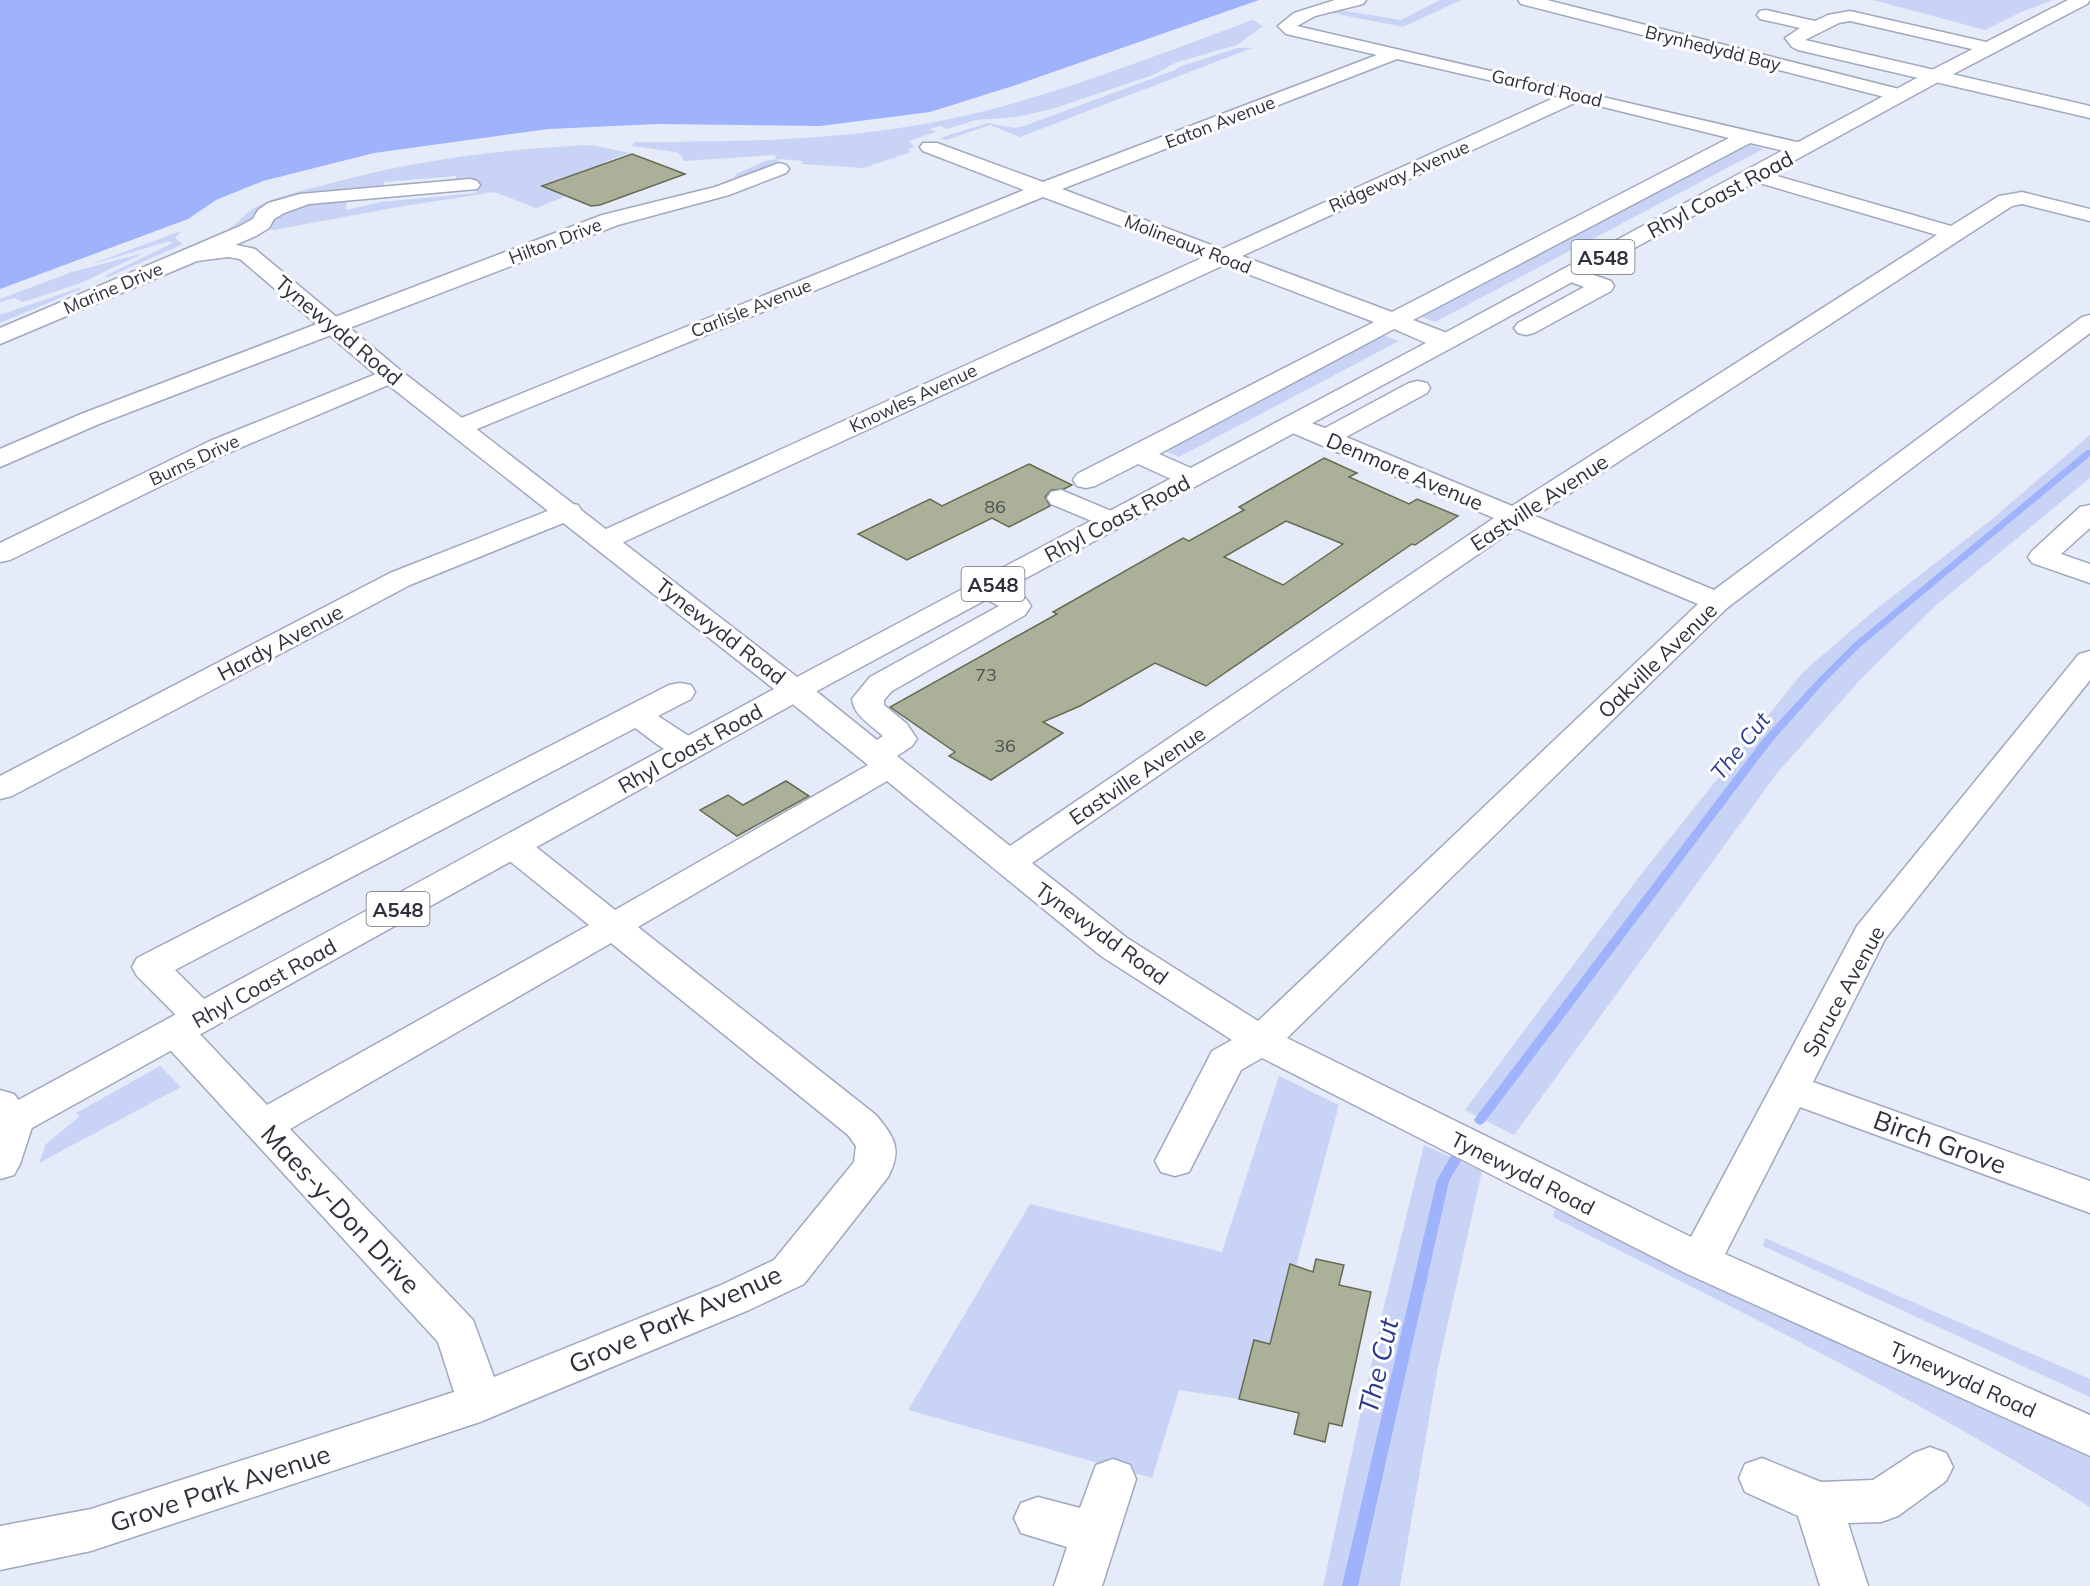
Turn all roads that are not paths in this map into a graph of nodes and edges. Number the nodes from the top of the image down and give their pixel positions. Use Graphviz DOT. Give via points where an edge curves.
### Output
graph roads {
  1 [pos="1357,0"];
  2 [pos="1527,0"];
  3 [pos="2080,0"];
  4 [pos="1766,15"];
  5 [pos="1816,27"];
  6 [pos="1989,38"];
  7 [pos="1395,54"];
  8 [pos="1933,77"];
  9 [pos="1577,95"];
  10 [pos="1900,95"];
  11 [pos="2090,112"];
  12 [pos="1747,136"];
  13 [pos="930,147"];
  14 [pos="1801,149"];
  15 [pos="779,169"];
  16 [pos="1754,175"];
  17 [pos="470,184"];
  18 [pos="1044,189"];
  19 [pos="2090,215"];
  20 [pos="1953,233"];
  21 [pos="228,250"];
  22 [pos="192,255"];
  23 [pos="1222,257"];
  24 [pos="1570,274"];
  25 [pos="1395,322"];
  26 [pos="2090,322"];
  27 [pos="335,327"];
  28 [pos="1526,328"];
  29 [pos="0,337"];
  30 [pos="1447,341"];
  31 [pos="391,375"];
  32 [pos="1418,388"];
  33 [pos="1292,424"];
  34 [pos="458,428"];
  35 [pos="1326,438"];
  36 [pos="1138,454"];
  37 [pos="0,459"];
  38 [pos="1191,478"];
  39 [pos="1086,480"];
  40 [pos="1061,498"];
  41 [pos="568,511"];
  42 [pos="2090,513"];
  43 [pos="1514,517"];
  44 [pos="1111,521"];
  45 [pos="605,540"];
  46 [pos="0,554"];
  47 [pos="2090,574"];
  48 [pos="986,588"];
  49 [pos="1717,602"];
  50 [pos="2090,660"];
  51 [pos="795,690"];
  52 [pos="680,692"];
  53 [pos="636,715"];
  54 [pos="687,749"];
  55 [pos="882,760"];
  56 [pos="0,789"];
  57 [pos="513,846"];
  58 [pos="1008,863"];
  59 [pos="614,926"];
  60 [pos="188,1025"];
  61 [pos="1261,1041"];
  62 [pos="1790,1088"];
  63 [pos="5,1118"];
  64 [pos="263,1126"];
  65 [pos="1175,1161"];
  66 [pos="0,1164"];
  67 [pos="2090,1197"];
  68 [pos="1700,1262"];
  69 [pos="480,1403"];
  70 [pos="2090,1436"];
  71 [pos="1930,1467"];
  72 [pos="1762,1478"];
  73 [pos="1113,1479"];
  74 [pos="1818,1503"];
  75 [pos="1038,1518"];
  76 [pos="1095,1534"];
  77 [pos="0,1548"];
  78 [pos="1078,1586"];
  79 [pos="1844,1586"];
  1 -- 7 [label="street, Garford Road" via="1301,16 1287,26"];
  2 -- 10 [label="street, Brynhedydd Bay"];
  3 -- 6 [label="street, Rhyl Coast Road / A548" via="2014,34"];
  4 -- 5 [label="street"];
  5 -- 6 [label="street" via="1840,16 1850,16"];
  5 -- 8 [label="street" via="1794,38 1795,41"];
  6 -- 8 [label="street, Rhyl Coast Road / A548"];
  7 -- 9 [label="street, Garford Road"];
  7 -- 18 [label="street, Eaton Avenue"];
  8 -- 10 [label="street, Rhyl Coast Road / A548"];
  8 -- 11 [label="street"];
  9 -- 12 [label="street, Garford Road"];
  9 -- 23 [label="street, Ridgeway Avenue"];
  10 -- 14 [label="street, Rhyl Coast Road / A548"];
  12 -- 14 [label="street, Garford Road"];
  12 -- 25 [label="street"];
  13 -- 18 [label="street, Molineaux Road"];
  14 -- 16 [label="street, Rhyl Coast Road / A548"];
  15 -- 27 [label="street, Hilton Drive" via="759,184 610,220"];
  16 -- 20 [label="street"];
  16 -- 24 [label="street, Rhyl Coast Road / A548"];
  17 -- 22 [label="street" via="286,203 248,231"];
  18 -- 23 [label="street, Molineaux Road"];
  18 -- 34 [label="street, Carlisle Avenue"];
  19 -- 20 [label="street, Eastville Avenue" via="2022,198 2006,200"];
  20 -- 43 [label="street, Eastville Avenue"];
  21 -- 22 [label="street, Marine Drive"];
  21 -- 27 [label="street, Tynewydd Road" via="255,259"];
  22 -- 29 [label="street, Marine Drive"];
  23 -- 25 [label="street, Molineaux Road"];
  23 -- 45 [label="street, Knowles Avenue"];
  24 -- 28 [label="street" via="1603,286"];
  24 -- 30 [label="street, Rhyl Coast Road / A548"];
  25 -- 30 [label="street, Molineaux Road"];
  25 -- 36 [label="street"];
  26 -- 49 [label="street, Oakville Avenue"];
  27 -- 31 [label="street, Tynewydd Road"];
  27 -- 37 [label="street, Hilton Drive" via="90,419"];
  30 -- 33 [label="street, Rhyl Coast Road / A548"];
  31 -- 34 [label="street, Tynewydd Road"];
  31 -- 46 [label="street, Burns Drive" via="219,447"];
  32 -- 35 [label="street"];
  33 -- 35 [label="street, Denmore Avenue"];
  33 -- 38 [label="street, Rhyl Coast Road / A548"];
  34 -- 41 [label="street, Tynewydd Road"];
  35 -- 43 [label="street, Denmore Avenue"];
  36 -- 38 [label="street"];
  36 -- 39 [label="street"];
  38 -- 44 [label="street, Rhyl Coast Road / A548"];
  40 -- 44 [label="street"];
  41 -- 45 [label="street, Tynewydd Road"];
  41 -- 56 [label="street, Hardy Avenue" via="400,579"];
  42 -- 47 [label="street" via="2042,557"];
  43 -- 49 [label="street, Denmore Avenue"];
  43 -- 58 [label="street, Eastville Avenue"];
  44 -- 48 [label="street, Rhyl Coast Road / A548"];
  45 -- 51 [label="street, Tynewydd Road"];
  48 -- 51 [label="street, Rhyl Coast Road / A548"];
  48 -- 55 [label="street" via="1017,606 881,684 868,699 869,708 901,739"];
  49 -- 61 [label="street, Oakville Avenue"];
  50 -- 62 [label="street, Spruce Avenue" via="1870,934"];
  51 -- 54 [label="street, Rhyl Coast Road / A548"];
  51 -- 55 [label="street, Tynewydd Road"];
  52 -- 53 [label="street"];
  53 -- 54 [label="street"];
  53 -- 60 [label="street, Maes-y-Don Drive" via="150,967"];
  54 -- 57 [label="street, Rhyl Coast Road / A548"];
  55 -- 58 [label="street, Tynewydd Road"];
  55 -- 59 [label="street"];
  57 -- 59 [label="street, Grove Park Avenue"];
  57 -- 60 [label="street, Rhyl Coast Road / A548"];
  58 -- 61 [label="street, Tynewydd Road" via="1114,947"];
  59 -- 64 [label="street"];
  59 -- 69 [label="street, Grove Park Avenue" via="862,1125 876,1143 874,1166 789,1272"];
  60 -- 63 [label="street, Rhyl Coast Road / A548"];
  60 -- 64 [label="street, Maes-y-Don Drive"];
  61 -- 65 [label="street, Oakville Avenue" via="1226,1061"];
  61 -- 68 [label="street, Tynewydd Road"];
  62 -- 67 [label="street, Birch Grove"];
  62 -- 68 [label="street, Spruce Avenue"];
  63 -- 66 [label="street"];
  64 -- 69 [label="street, Maes-y-Don Drive" via="457,1332"];
  68 -- 70 [label="street, Tynewydd Road"];
  69 -- 77 [label="street, Grove Park Avenue" via="91,1530"];
  71 -- 74 [label="street" via="1881,1501"];
  72 -- 74 [label="street"];
  73 -- 76 [label="street"];
  74 -- 79 [label="street"];
  75 -- 76 [label="street"];
  76 -- 78 [label="street"];
}
